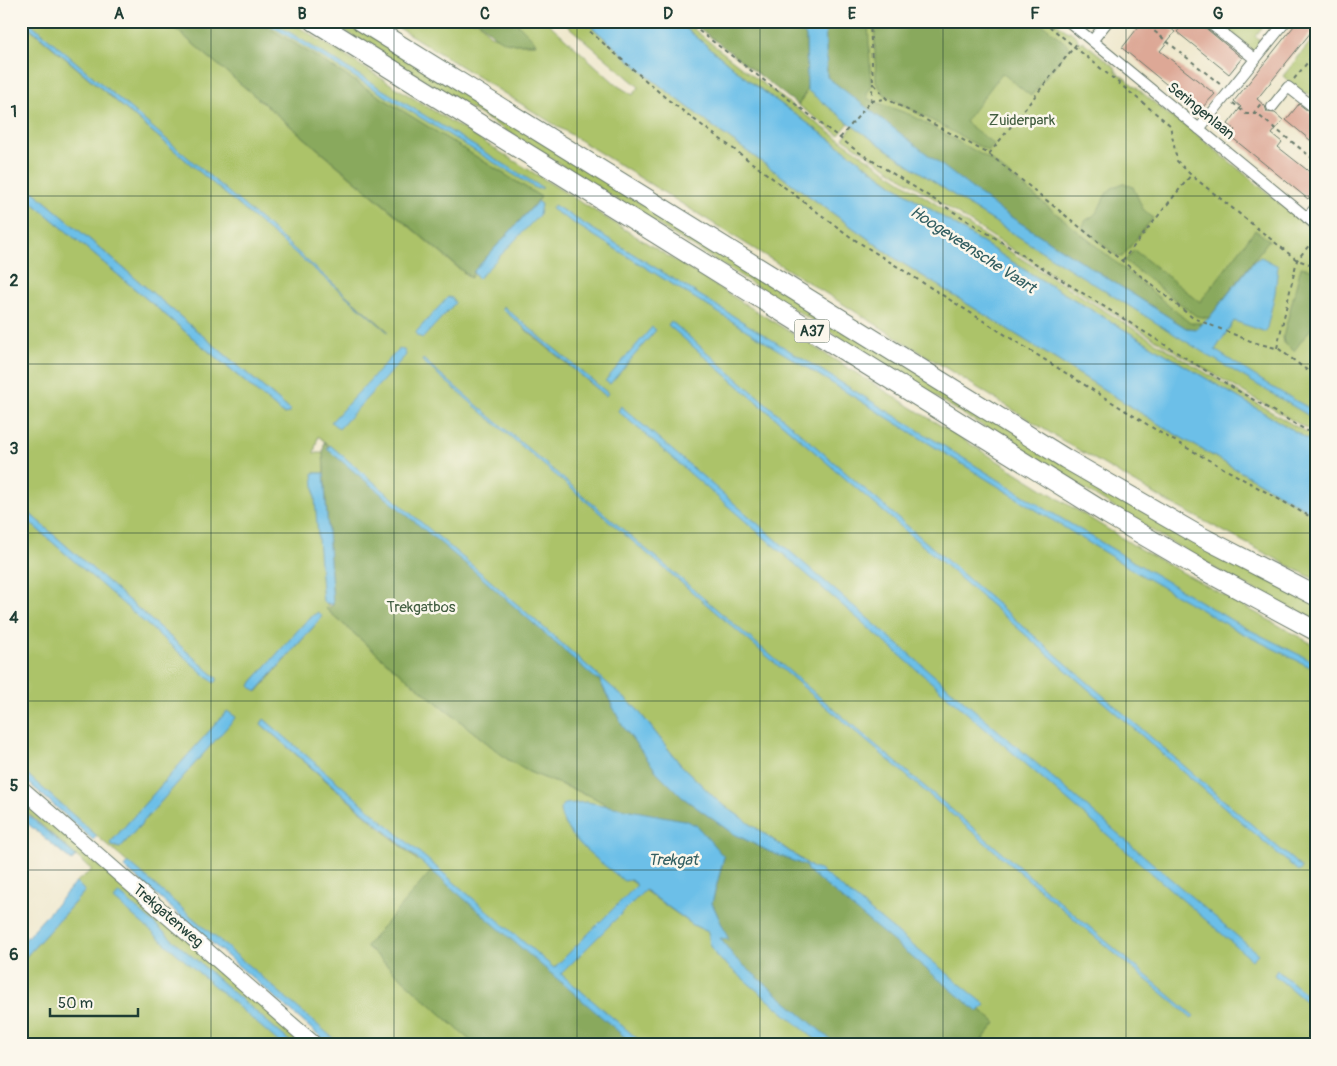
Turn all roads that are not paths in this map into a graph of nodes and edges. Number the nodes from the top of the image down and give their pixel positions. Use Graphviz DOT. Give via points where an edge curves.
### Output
graph roads {
  1 [pos="314,21"];
  2 [pos="361,21"];
  3 [pos="1068,21"];
  4 [pos="1108,21"];
  5 [pos="1208,21"];
  6 [pos="1286,21"];
  7 [pos="1088,38"];
  8 [pos="1255,60"];
  9 [pos="1272,107"];
  10 [pos="1316,109"];
  11 [pos="1199,129"];
  12 [pos="1316,207"];
  13 [pos="1307,218"];
  14 [pos="1316,225"];
  15 [pos="1316,596"];
  16 [pos="1316,631"];
  17 [pos="21,788"];
  18 [pos="315,1045"];
  1 -- 16 [label="highway, A37" via="1107,514"];
  2 -- 15 [label="highway, A37" via="1066,459 1196,534"];
  3 -- 7 [label="street, Seringenlaan"];
  4 -- 7 [label="street"];
  5 -- 8 [label="street"];
  6 -- 8 [label="street"];
  7 -- 11 [label="street, Seringenlaan"];
  8 -- 11 [label="street"];
  9 -- 10 [label="street" via="1288,87"];
  11 -- 13 [label="street, Seringenlaan"];
  12 -- 13 [label="street"];
  13 -- 14 [label="street, Seringenlaan"];
  17 -- 18 [label="street, Trekgatenweg"];
}
